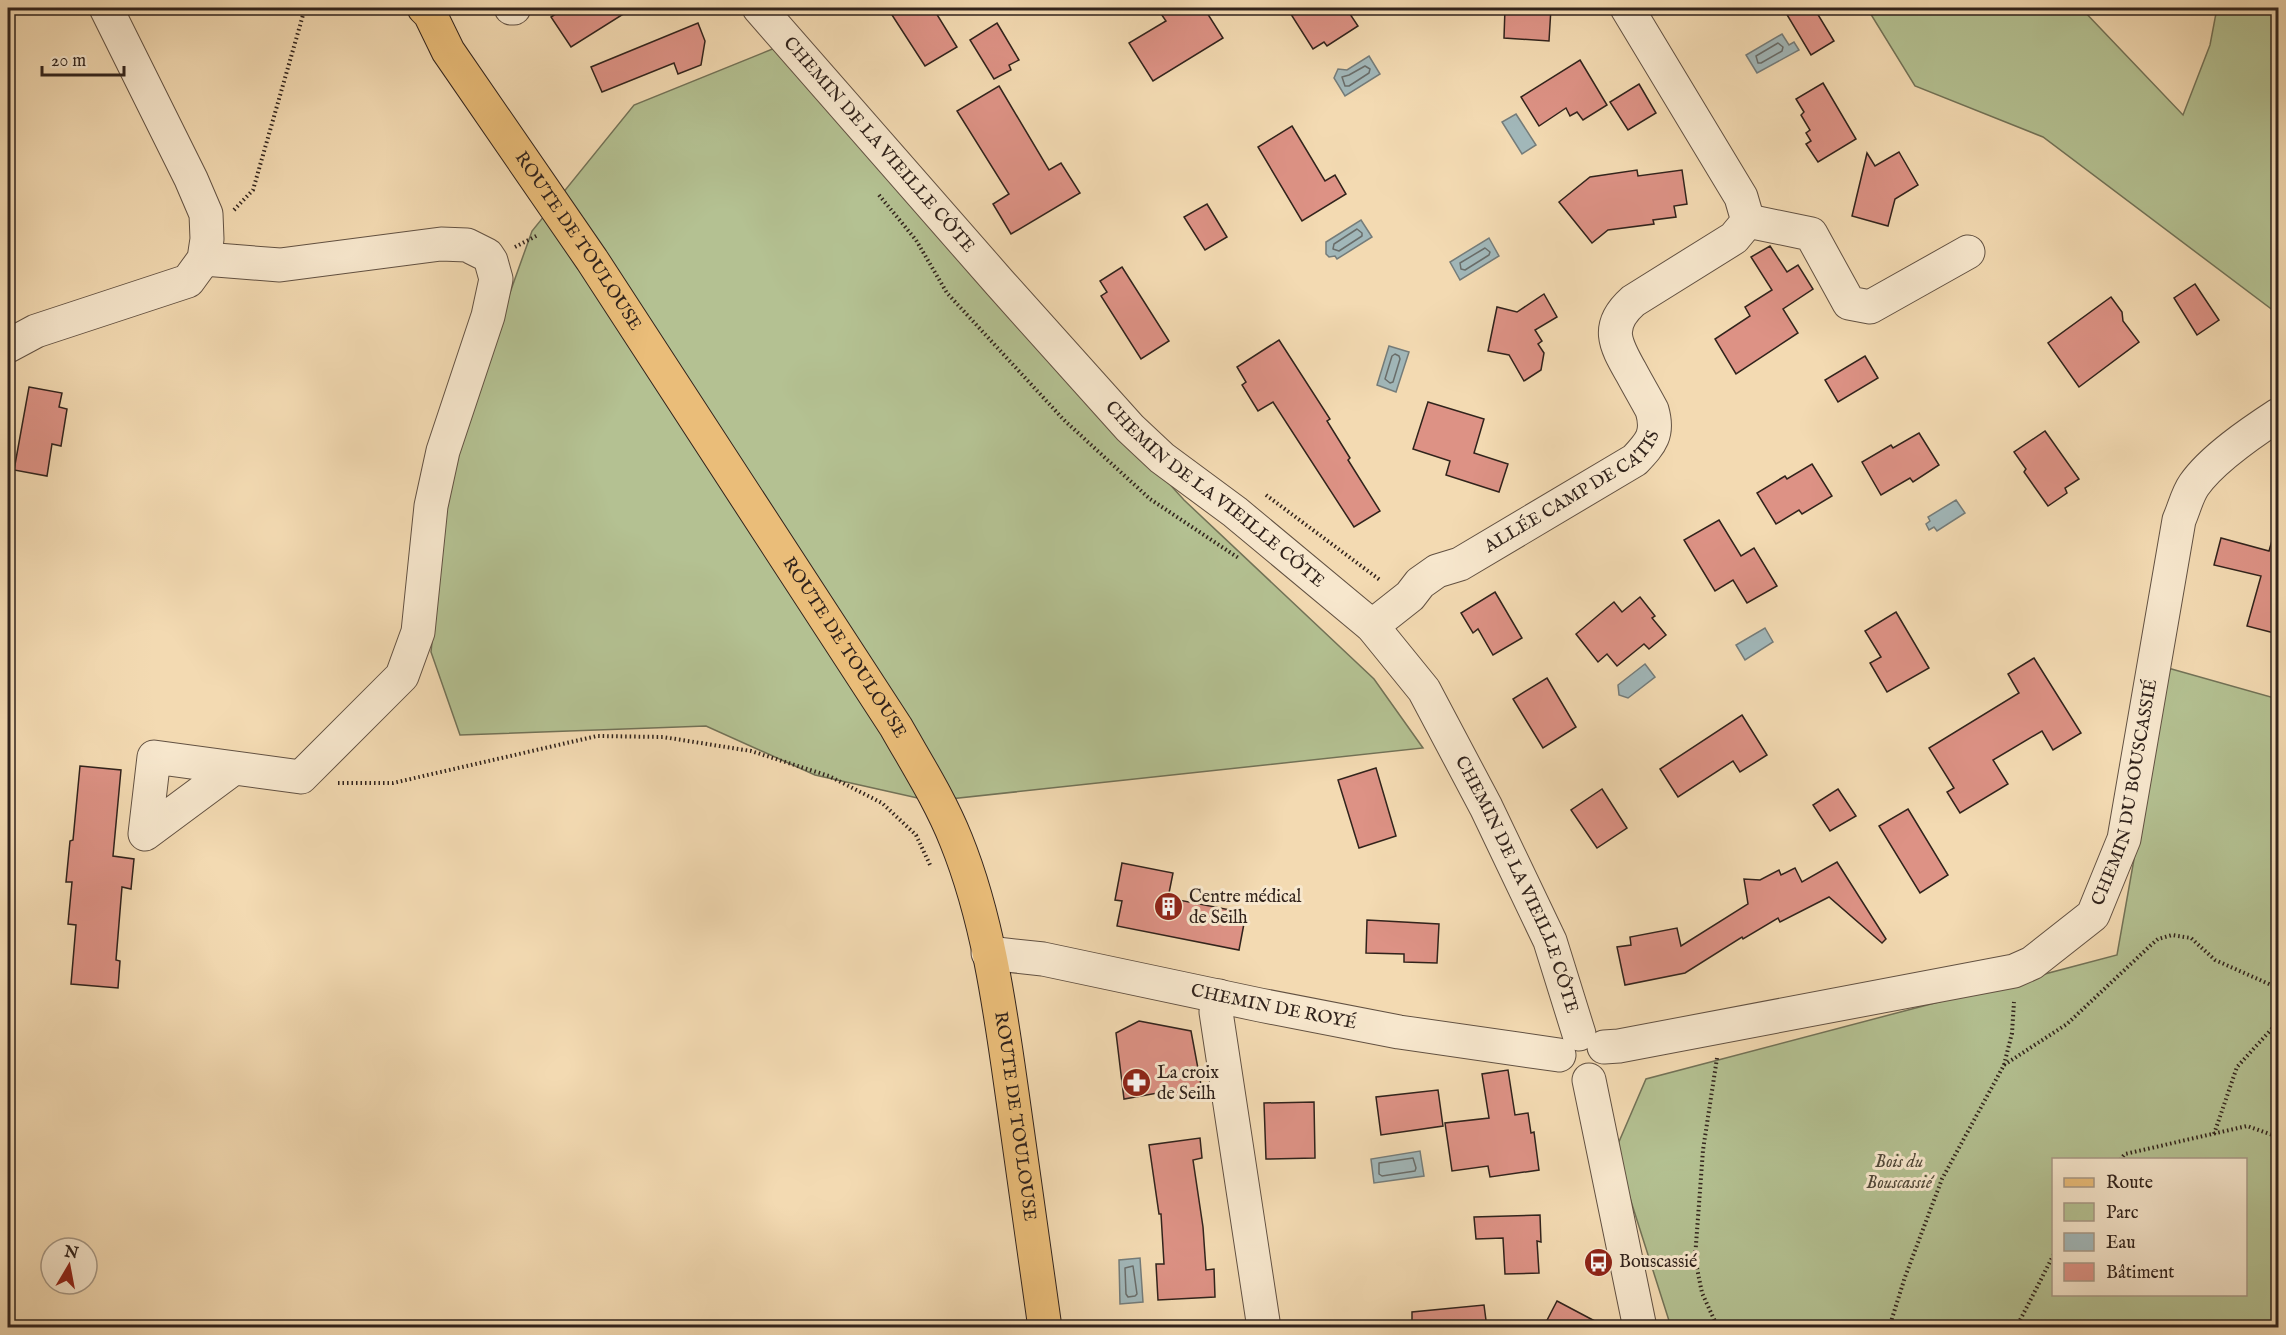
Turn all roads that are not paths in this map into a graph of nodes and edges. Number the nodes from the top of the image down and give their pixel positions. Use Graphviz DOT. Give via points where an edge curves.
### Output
graph roads {
  1 [pos="106,8"];
  2 [pos="403,8"];
  3 [pos="424,8"];
  4 [pos="759,8"];
  5 [pos="1626,8"];
  6 [pos="448,51"];
  7 [pos="1748,220"];
  8 [pos="477,224"];
  9 [pos="441,244"];
  10 [pos="206,249"];
  11 [pos="1968,252"];
  12 [pos="8,346"];
  13 [pos="2278,415"];
  14 [pos="1372,626"];
  15 [pos="234,768"];
  16 [pos="988,953"];
  17 [pos="1219,996"];
  18 [pos="1581,1045"];
  19 [pos="1045,1328"];
  20 [pos="1264,1328"];
  21 [pos="1640,1328"];
  1 -- 10 [label="street" via="206,213"];
  2 -- 6 [label="main road, ROUTE DE TOULOUSE"];
  3 -- 6 [label="main road, ROUTE DE TOULOUSE"];
  4 -- 14 [label="street, CHEMIN DE LA VIEILLE CÔTE" via="1130,428"];
  5 -- 7 [label="street" via="1741,197"];
  6 -- 16 [label="main road, ROUTE DE TOULOUSE" via="564,220 896,727 956,839"];
  7 -- 11 [label="street" via="1811,234 1849,303 1870,308"];
  7 -- 14 [label="street, ALLÉE CAMP DE CATIS" via="1734,238 1621,311 1614,341 1652,410 1652,442 1635,460 1460,564 1437,571"];
  8 -- 9 [label="street"];
  9 -- 10 [label="street" via="280,265"];
  9 -- 15 [label="street" via="467,245 487,255 496,279 488,316 443,451 431,506 418,632 402,676 301,777"];
  10 -- 12 [label="street" via="188,281 36,332"];
  13 -- 18 [label="street, CHEMIN DU BOUSCASSIÉ" via="2253,431 2194,485 2179,520 2124,839 2093,915 2032,963 2014,971 1715,1027"];
  14 -- 18 [label="street, CHEMIN DE LA VIEILLE CÔTE" via="1424,690 1486,807 1550,941"];
  16 -- 17 [label="street, CHEMIN DE ROYÉ" via="1043,959"];
  16 -- 19 [label="main road, ROUTE DE TOULOUSE" via="1005,1040"];
  17 -- 18 [label="street, CHEMIN DE ROYÉ" via="1399,1032"];
  17 -- 20 [label="street" via="1216,1011"];
  18 -- 21 [label="street, CHEMIN DE LA VIEILLE CÔTE" via="1564,1072 1580,1081 1589,1080"];
}
